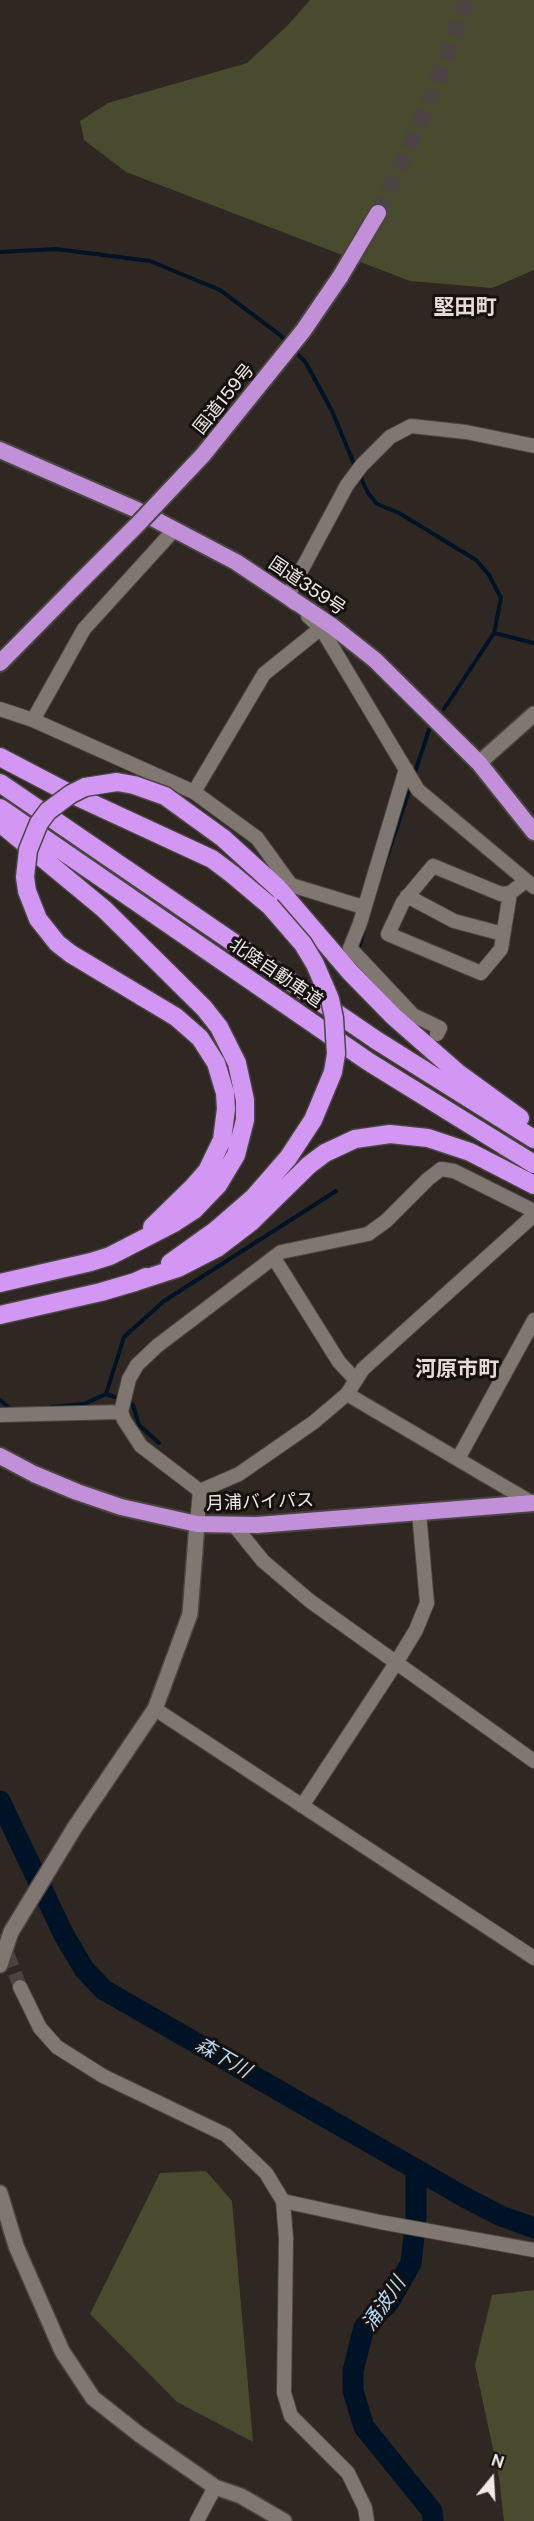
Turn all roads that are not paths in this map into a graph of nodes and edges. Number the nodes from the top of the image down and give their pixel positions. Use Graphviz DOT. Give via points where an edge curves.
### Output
graph roads {
  1 [pos="378,213"];
  2 [pos="534,446"];
  3 [pos="0,450"];
  4 [pos="174,530"];
  5 [pos="73,588"];
  6 [pos="287,597"];
  7 [pos="36,627"];
  8 [pos="321,628"];
  9 [pos="0,656"];
  10 [pos="0,663"];
  11 [pos="0,669"];
  12 [pos="0,709"];
  13 [pos="534,714"];
  14 [pos="33,720"];
  15 [pos="0,757"];
  16 [pos="478,763"];
  17 [pos="411,776"];
  18 [pos="0,783"];
  19 [pos="194,792"];
  20 [pos="0,808"];
  21 [pos="0,823"];
  22 [pos="534,832"];
  23 [pos="530,884"];
  24 [pos="510,893"];
  25 [pos="407,896"];
  26 [pos="363,907"];
  27 [pos="503,934"];
  28 [pos="437,1034"];
  29 [pos="534,1127"];
  30 [pos="534,1139"];
  31 [pos="534,1164"];
  32 [pos="534,1185"];
  33 [pos="534,1213"];
  34 [pos="127,1247"];
  35 [pos="274,1258"];
  36 [pos="135,1282"];
  37 [pos="0,1283"];
  38 [pos="0,1315"];
  39 [pos="534,1320"];
  40 [pos="356,1380"];
  41 [pos="347,1394"];
  42 [pos="121,1412"];
  43 [pos="0,1415"];
  44 [pos="0,1456"];
  45 [pos="459,1459"];
  46 [pos="200,1491"];
  47 [pos="534,1503"];
  48 [pos="419,1512"];
  49 [pos="197,1524"];
  50 [pos="233,1524"];
  51 [pos="396,1664"];
  52 [pos="155,1709"];
  53 [pos="534,1761"];
  54 [pos="302,1806"];
  55 [pos="534,1958"];
  56 [pos="0,1965"];
  57 [pos="20,1987"];
  58 [pos="0,2193"];
  59 [pos="283,2201"];
  60 [pos="534,2250"];
  61 [pos="215,2487"];
  62 [pos="197,2521"];
  63 [pos="284,2521"];
  64 [pos="367,2521"];
  1 -- 5 [label="highway, 国道159号, bridge" via="303,331 203,455"];
  2 -- 6 [label="street" via="411,426 390,437 351,481"];
  3 -- 4 [label="highway, 国道359号"];
  4 -- 6 [label="highway, 国道359号" via="236,562"];
  4 -- 14 [label="street" via="84,629"];
  5 -- 7 [label="highway, 国道159号"];
  5 -- 9 [label="highway, 国道159号"];
  6 -- 8 [label="street"];
  6 -- 16 [label="highway, 国道359号" via="333,626 375,660"];
  7 -- 10 [label="highway, 国道159号"];
  7 -- 11 [label="highway"];
  8 -- 17 [label="street"];
  8 -- 19 [label="street" via="264,674"];
  12 -- 14 [label="street"];
  13 -- 16 [label="street"];
  14 -- 19 [label="street"];
  15 -- 36 [label="highway, bridge" via="212,859 270,906 303,944 330,999 336,1054 314,1120 272,1178 236,1214 174,1260"];
  16 -- 22 [label="highway, 国道359号"];
  17 -- 23 [label="street" via="418,790"];
  17 -- 26 [label="street"];
  18 -- 30 [label="highway, 北陸自動車道" via="376,1040"];
  19 -- 26 [label="street" via="257,838 291,885"];
  20 -- 31 [label="highway, 北陸自動車道" via="369,1062"];
  21 -- 34 [label="highway" via="104,909 183,984 219,1027 237,1063 245,1120 228,1170 194,1210"];
  23 -- 24 [label="street"];
  24 -- 25 [label="street" via="501,894 433,866"];
  24 -- 27 [label="street"];
  25 -- 27 [label="street" via="454,921"];
  25 -- 27 [label="street" via="388,934 481,973 501,949"];
  26 -- 28 [label="street" via="350,948 413,1015 440,1028"];
  29 -- 34 [label="highway, bridge" via="458,1073 393,1016 278,888 224,838 165,796 117,782 85,787 48,811 28,850 27,891 38,919 71,954 176,1017 200,1038 216,1063 225,1093 222,1140 207,1171"];
  32 -- 36 [label="highway" via="470,1152 428,1138 390,1134 356,1139 309,1165 259,1215 217,1248 178,1268"];
  33 -- 35 [label="street" via="454,1171 441,1169 368,1234 281,1252"];
  33 -- 40 [label="street" via="363,1369"];
  34 -- 37 [label="highway" via="91,1262"];
  35 -- 40 [label="street" via="339,1362"];
  35 -- 42 [label="street" via="137,1365"];
  36 -- 38 [label="highway"];
  39 -- 45 [label="street"];
  40 -- 41 [label="street"];
  41 -- 45 [label="street"];
  41 -- 46 [label="street" via="239,1474"];
  42 -- 43 [label="street"];
  42 -- 46 [label="street" via="141,1446"];
  44 -- 49 [label="highway, 月浦バイパス" via="76,1492"];
  45 -- 47 [label="street"];
  46 -- 49 [label="street"];
  47 -- 48 [label="highway, 月浦バイパス"];
  48 -- 50 [label="highway, 月浦バイパス"];
  48 -- 51 [label="street" via="427,1603"];
  49 -- 50 [label="highway, 月浦バイパス"];
  49 -- 52 [label="street" via="190,1614"];
  50 -- 51 [label="street" via="263,1561"];
  51 -- 53 [label="street"];
  51 -- 54 [label="street"];
  52 -- 54 [label="street"];
  52 -- 56 [label="street" via="75,1827 11,1932"];
  54 -- 55 [label="street"];
  57 -- 59 [label="street" via="40,2028 57,2047 103,2076 226,2134 266,2173"];
  58 -- 61 [label="street" via="16,2247 62,2351 93,2398"];
  59 -- 60 [label="street"];
  59 -- 64 [label="street" via="284,2393 291,2416 348,2473"];
  61 -- 62 [label="street"];
  61 -- 63 [label="street" via="241,2496"];
}
